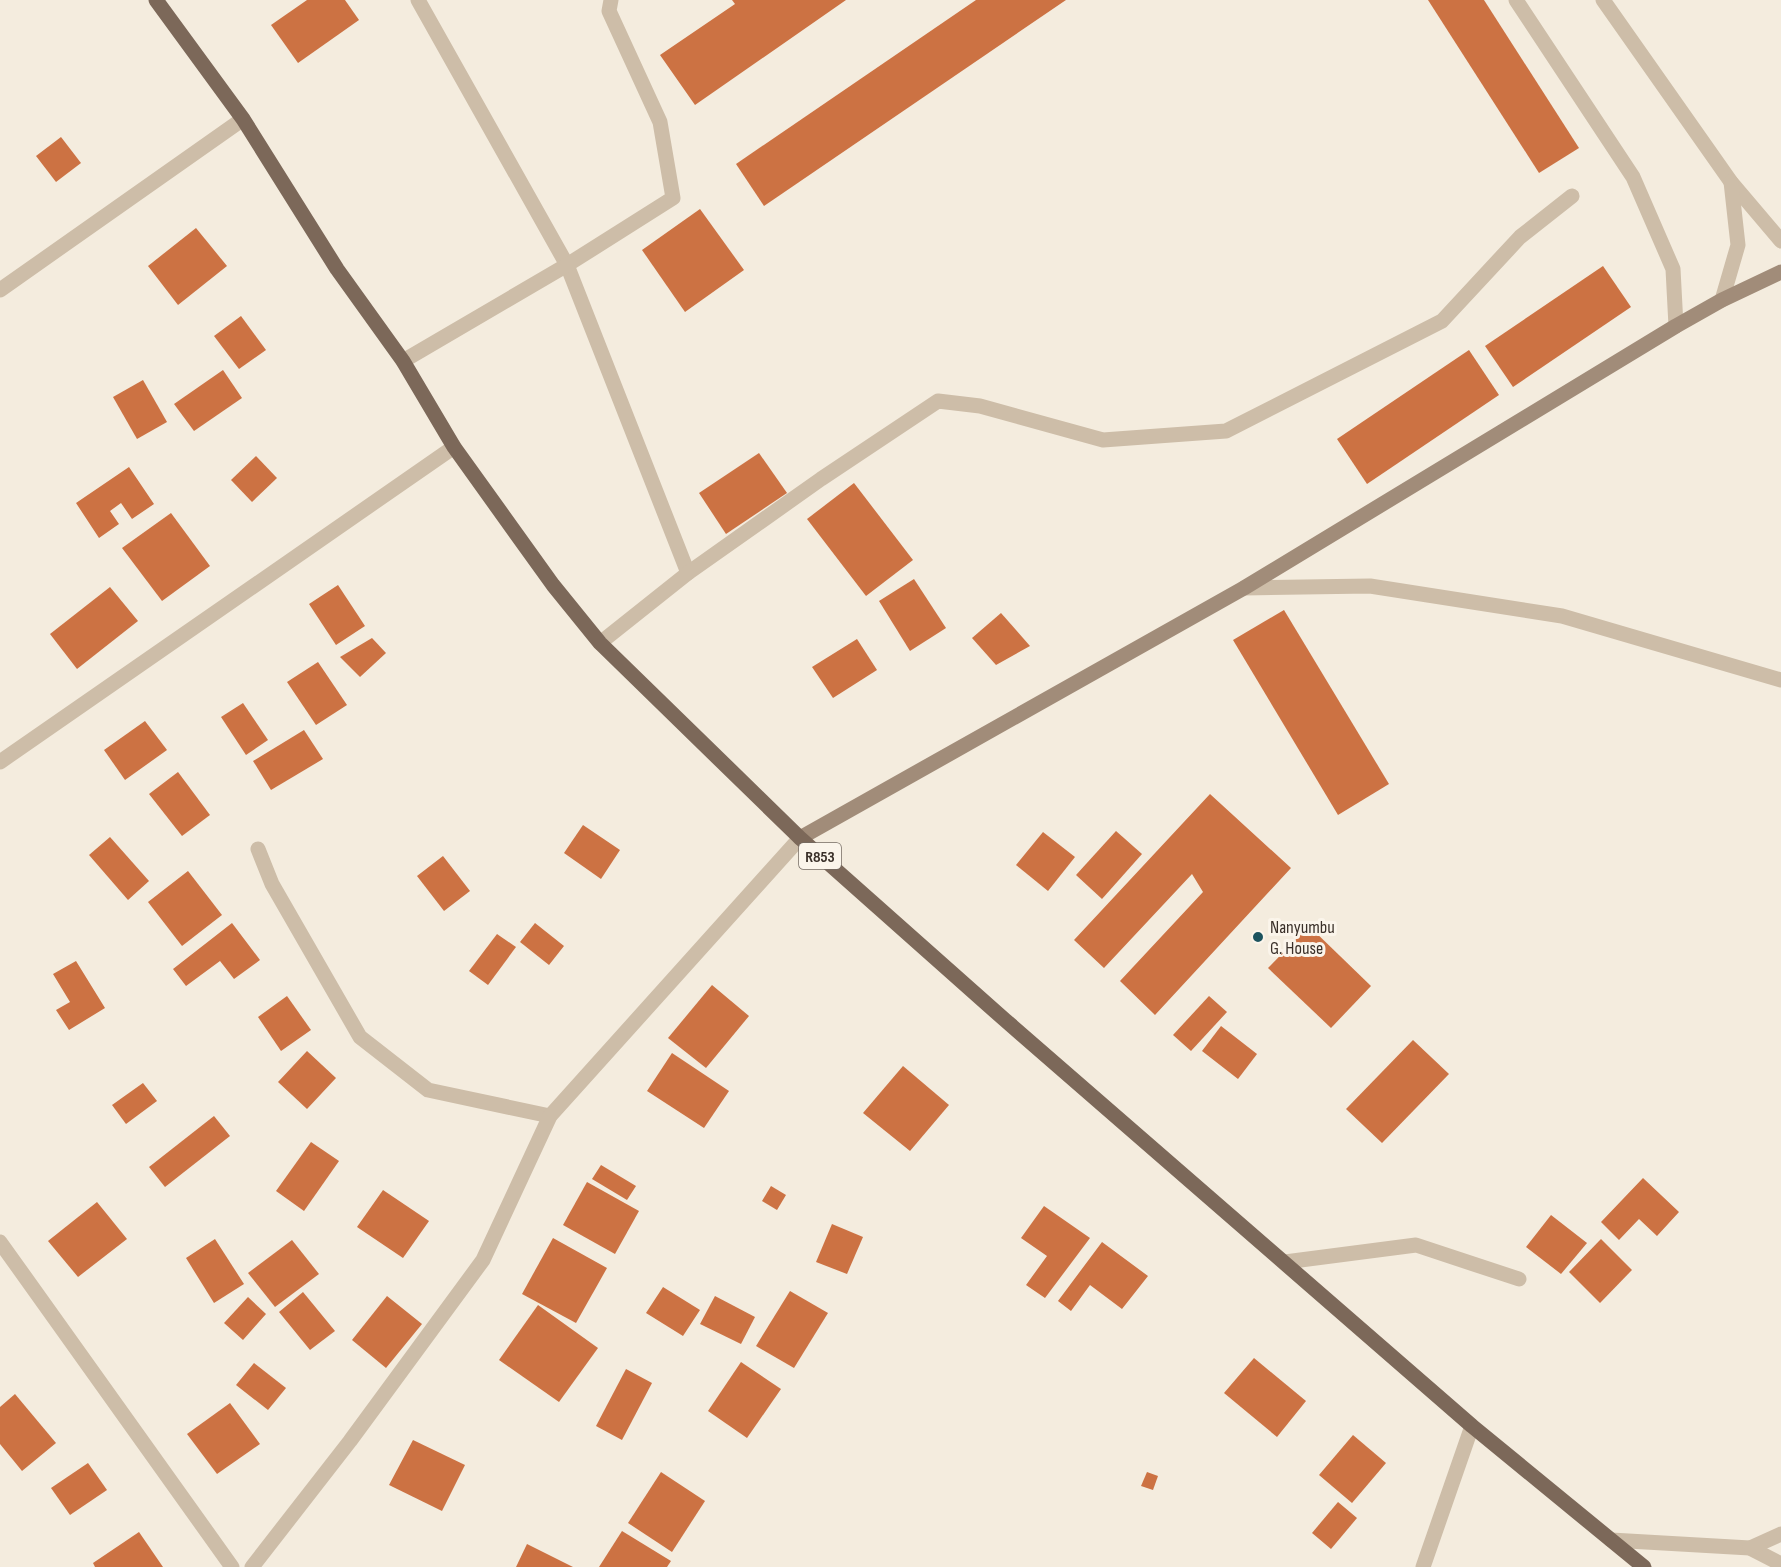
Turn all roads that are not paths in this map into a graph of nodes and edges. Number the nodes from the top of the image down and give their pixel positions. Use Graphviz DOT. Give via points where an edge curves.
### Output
graph roads {
  1 [pos="156,0"];
  2 [pos="418,0"];
  3 [pos="611,0"];
  4 [pos="1516,0"];
  5 [pos="1603,0"];
  6 [pos="243,119"];
  7 [pos="1731,182"];
  8 [pos="1572,196"];
  9 [pos="1781,241"];
  10 [pos="567,265"];
  11 [pos="1781,272"];
  12 [pos="0,290"];
  13 [pos="1722,300"];
  14 [pos="1676,326"];
  15 [pos="403,361"];
  16 [pos="454,447"];
  17 [pos="688,573"];
  18 [pos="1244,588"];
  19 [pos="600,643"];
  20 [pos="1781,680"];
  21 [pos="0,762"];
  22 [pos="800,838"];
  23 [pos="258,849"];
  24 [pos="550,1116"];
  25 [pos="0,1242"];
  26 [pos="1285,1262"];
  27 [pos="1518,1279"];
  28 [pos="1472,1426"];
  29 [pos="1781,1534"];
  30 [pos="1611,1540"];
  31 [pos="1750,1548"];
  32 [pos="1781,1564"];
  33 [pos="232,1567"];
  34 [pos="252,1567"];
  35 [pos="1422,1567"];
  36 [pos="1644,1567"];
  1 -- 6 [label="main road, R853"];
  2 -- 10 [label="street"];
  3 -- 10 [label="street" via="609,11 660,122 674,198"];
  4 -- 14 [label="street" via="1633,177 1673,269"];
  5 -- 7 [label="street"];
  6 -- 12 [label="street"];
  6 -- 15 [label="main road, R853" via="337,269"];
  7 -- 9 [label="street"];
  7 -- 13 [label="street" via="1738,245"];
  8 -- 17 [label="street" via="1520,237 1442,321 1226,431 1103,440 980,406 938,401"];
  10 -- 15 [label="street"];
  10 -- 17 [label="street"];
  11 -- 13 [label="street"];
  13 -- 14 [label="street"];
  14 -- 18 [label="street"];
  15 -- 16 [label="main road, R853"];
  16 -- 19 [label="main road, R853" via="553,585"];
  16 -- 21 [label="street"];
  17 -- 19 [label="street"];
  18 -- 20 [label="street" via="1370,586 1562,616"];
  18 -- 22 [label="street"];
  19 -- 22 [label="main road, R853"];
  22 -- 24 [label="street"];
  22 -- 26 [label="main road, R853"];
  23 -- 24 [label="street" via="272,884 360,1037 428,1090"];
  24 -- 34 [label="street" via="483,1260"];
  25 -- 33 [label="street"];
  26 -- 27 [label="street" via="1416,1245"];
  26 -- 28 [label="main road, R853"];
  28 -- 30 [label="main road, R853"];
  28 -- 35 [label="street"];
  29 -- 31 [label="street"];
  30 -- 31 [label="street"];
  30 -- 36 [label="main road, R853"];
  31 -- 32 [label="street"];
}
